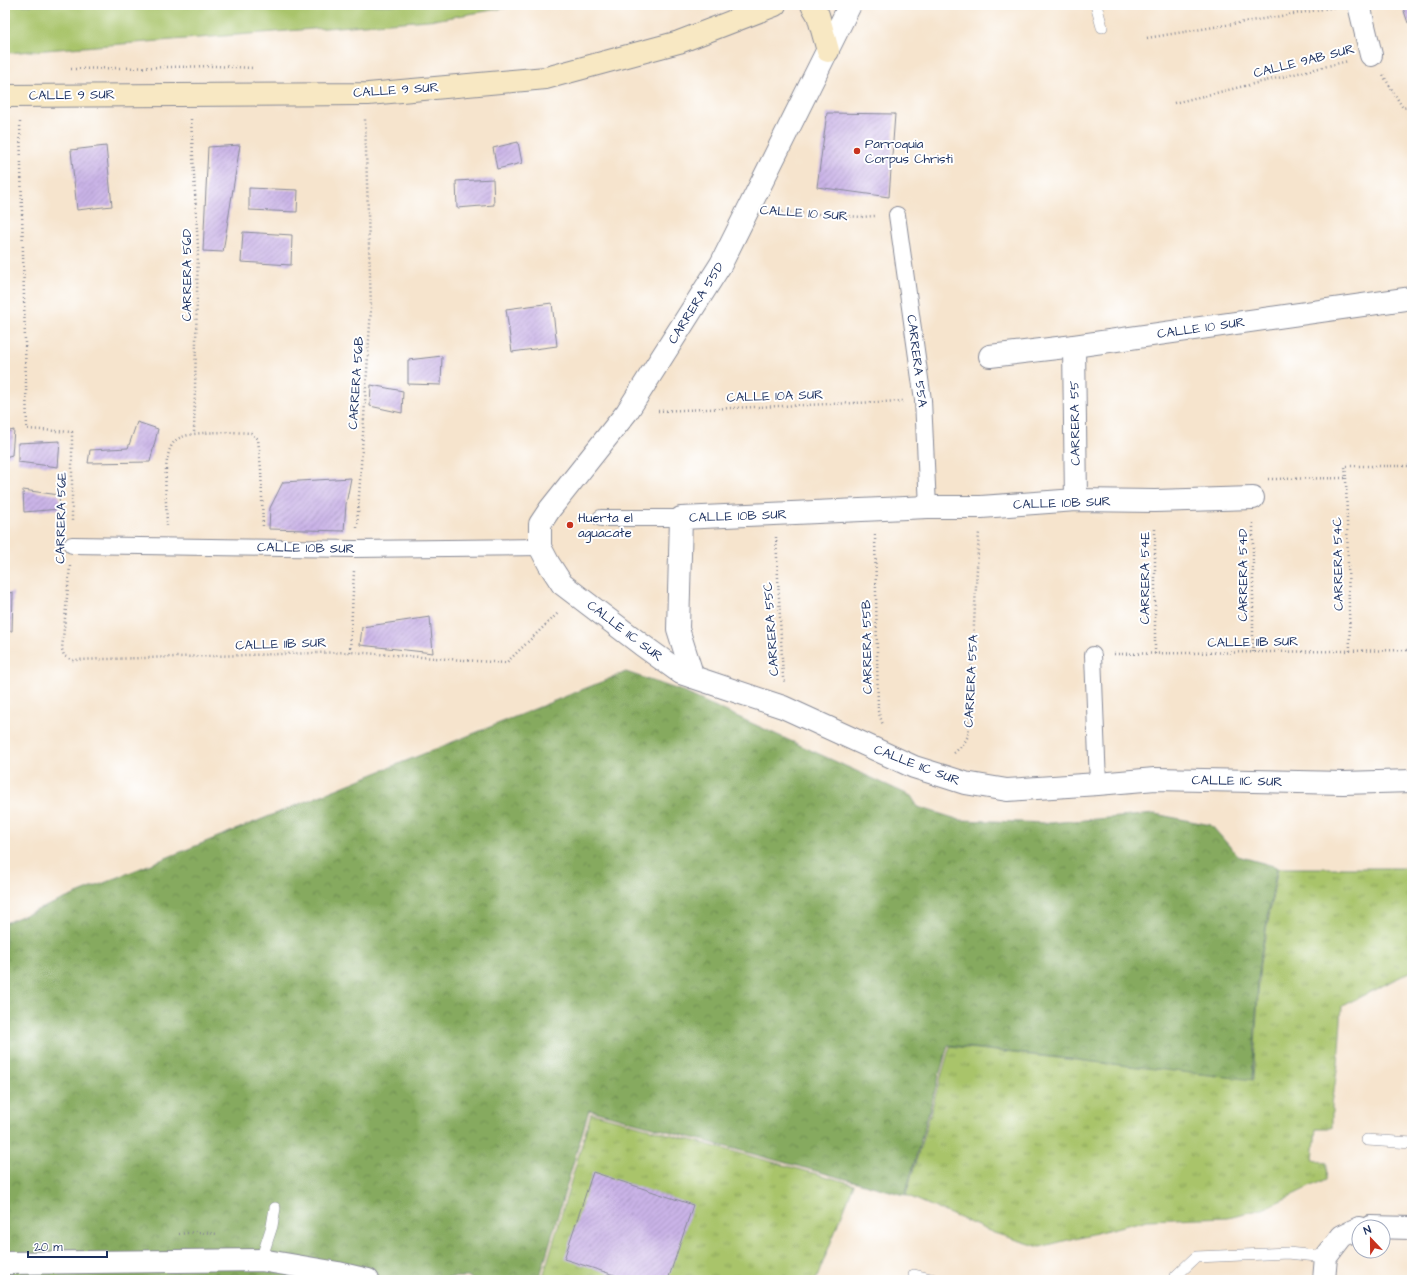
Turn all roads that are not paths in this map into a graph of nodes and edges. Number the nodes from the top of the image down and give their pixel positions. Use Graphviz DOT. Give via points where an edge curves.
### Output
graph roads {
  1 [pos="775,5"];
  2 [pos="812,5"];
  3 [pos="850,5"];
  4 [pos="1096,5"];
  5 [pos="1350,6"];
  6 [pos="1102,27"];
  7 [pos="828,51"];
  8 [pos="1371,55"];
  9 [pos="5,96"];
  10 [pos="897,215"];
  11 [pos="1412,298"];
  12 [pos="1074,346"];
  13 [pos="990,356"];
  14 [pos="1253,498"];
  15 [pos="1076,500"];
  16 [pos="928,507"];
  17 [pos="602,518"];
  18 [pos="681,518"];
  19 [pos="72,545"];
  20 [pos="540,547"];
  21 [pos="569,589"];
  22 [pos="678,629"];
  23 [pos="1093,655"];
  24 [pos="662,659"];
  25 [pos="694,677"];
  26 [pos="1412,781"];
  27 [pos="1098,784"];
  28 [pos="1367,1140"];
  29 [pos="1412,1143"];
  30 [pos="275,1208"];
  31 [pos="1391,1228"];
  32 [pos="1412,1228"];
  33 [pos="1350,1232"];
  34 [pos="1326,1257"];
  35 [pos="261,1260"];
  36 [pos="5,1263"];
  37 [pos="914,1275"];
  38 [pos="368,1280"];
  39 [pos="935,1280"];
  40 [pos="1175,1280"];
  41 [pos="1324,1280"];
  1 -- 9 [label="main road, CALLE 9 SUR" via="679,42 546,78 368,94"];
  2 -- 7 [label="main road" via="818,15"];
  3 -- 7 [label="street, CARRERA 55D"];
  4 -- 6 [label="lane"];
  5 -- 8 [label="street"];
  7 -- 20 [label="street, CARRERA 55D" via="721,264 627,412 540,524"];
  10 -- 16 [label="street, CARRERA 55A" via="923,400"];
  11 -- 12 [label="street, CALLE 10 SUR"];
  12 -- 13 [label="street, CALLE 10 SUR"];
  12 -- 15 [label="street, CARRERA 55"];
  14 -- 15 [label="street, CALLE 10B SUR" via="1155,502"];
  15 -- 16 [label="street, CALLE 10B SUR" via="981,507"];
  16 -- 18 [label="street, CALLE 10B SUR"];
  17 -- 18 [label="street"];
  18 -- 22 [label="street"];
  19 -- 20 [label="street, CALLE 10B SUR" via="355,549"];
  20 -- 21 [label="street, CARRERA 55D" via="549,564"];
  21 -- 24 [label="street, CALLE 11C SUR"];
  22 -- 24 [label="street"];
  22 -- 25 [label="street"];
  23 -- 27 [label="street"];
  24 -- 25 [label="street, CALLE 11C SUR" via="681,673"];
  25 -- 27 [label="street, CALLE 11C SUR" via="783,707 900,761 965,783 1007,790"];
  26 -- 27 [label="street, CALLE 11C SUR" via="1343,783 1155,779"];
  28 -- 29 [label="lane"];
  30 -- 35 [label="lane"];
  31 -- 32 [label="street"];
  33 -- 34 [label="street"];
  34 -- 40 [label="lane" via="1288,1253 1196,1257"];
  34 -- 41 [label="street"];
  35 -- 36 [label="street"];
  35 -- 38 [label="street"];
  37 -- 39 [label="lane"];
}
